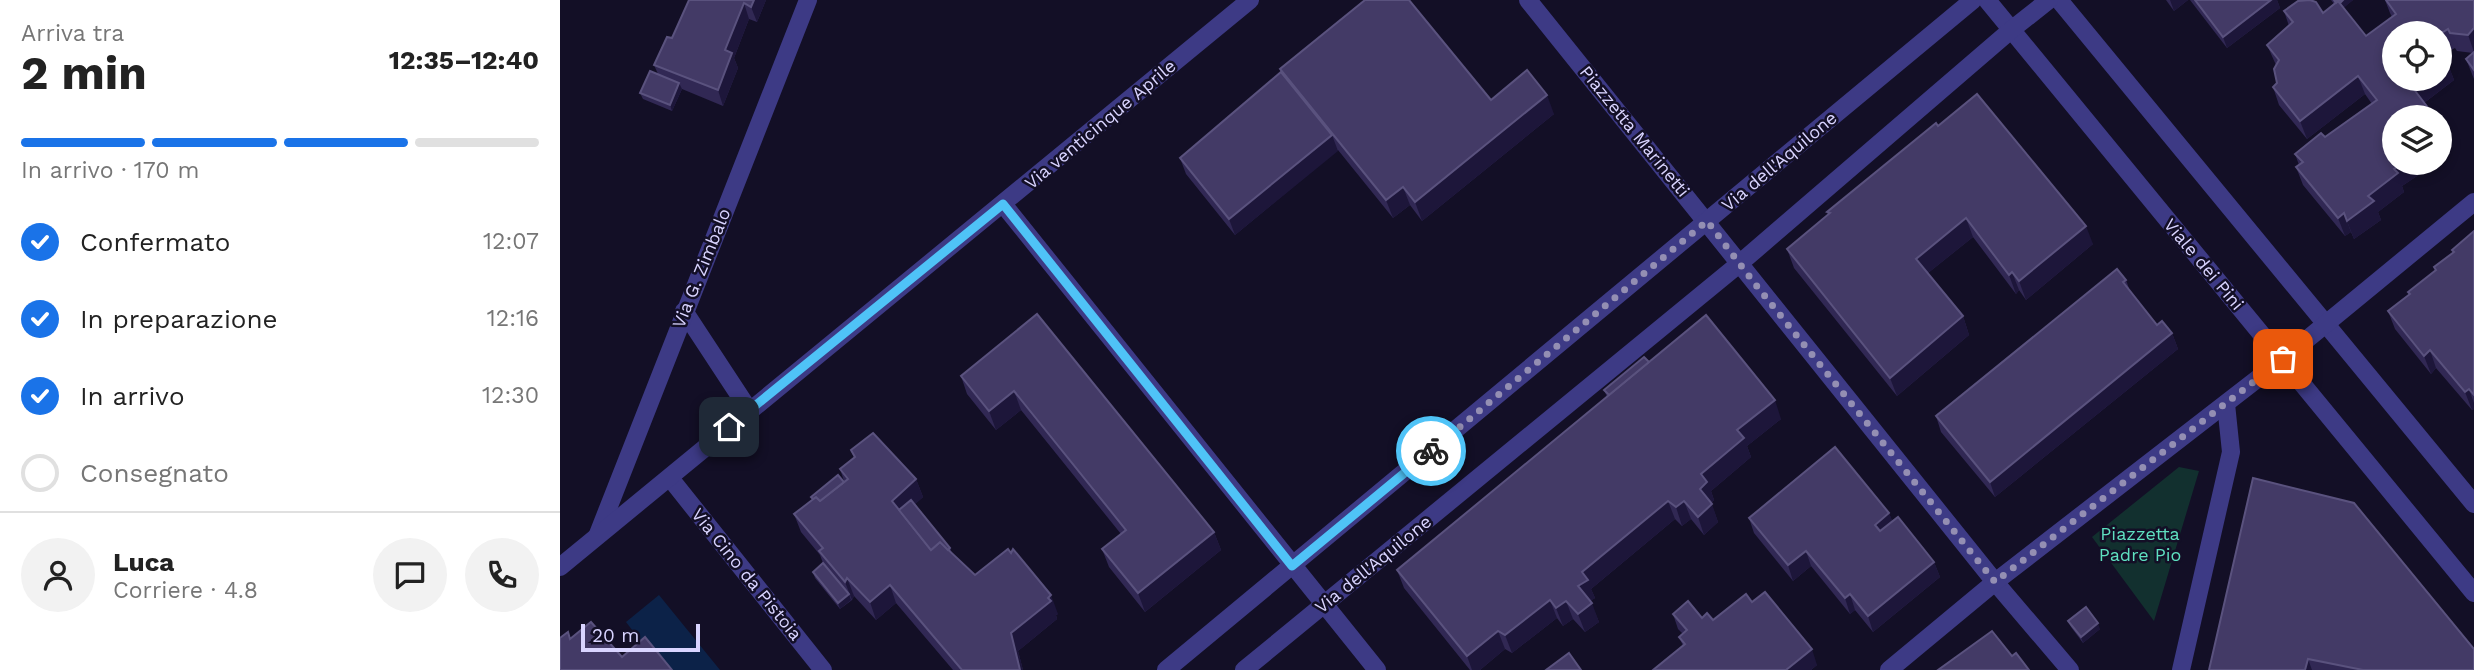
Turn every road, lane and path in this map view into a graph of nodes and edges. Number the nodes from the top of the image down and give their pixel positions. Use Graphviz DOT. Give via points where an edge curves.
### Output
graph roads {
  1 [pos="808,0"];
  2 [pos="1250,0"];
  3 [pos="1528,0"];
  4 [pos="1973,0"];
  5 [pos="1987,0"];
  6 [pos="2049,0"];
  7 [pos="2059,0"];
  8 [pos="2011,30"];
  9 [pos="2474,202"];
  10 [pos="1003,204"];
  11 [pos="1707,221"];
  12 [pos="1739,264"];
  13 [pos="684,311"];
  14 [pos="2326,324"];
  15 [pos="2283,359"];
  16 [pos="2226,404"];
  17 [pos="749,410"];
  18 [pos="670,478"];
  19 [pos="2474,504"];
  20 [pos="597,537"];
  21 [pos="1292,566"];
  22 [pos="560,567"];
  23 [pos="1995,582"];
  24 [pos="2474,593"];
  25 [pos="1324,605"];
  26 [pos="823,670"];
  27 [pos="1166,670"];
  28 [pos="1244,670"];
  29 [pos="1377,670"];
  30 [pos="1889,670"];
  31 [pos="2070,670"];
  32 [pos="2181,670"];
  1 -- 13 [label="street, Via G. Zimbalo"];
  2 -- 10 [label="street, Via venticinque Aprile"];
  3 -- 11 [label="street, Piazzetta Marinetti"];
  4 -- 11 [label="street, Via dell'Aquilone"];
  5 -- 8 [label="street, Viale dei Pini"];
  6 -- 8 [label="street, Via dell'Aquilone"];
  7 -- 14 [label="street"];
  8 -- 12 [label="street, Via dell'Aquilone"];
  8 -- 15 [label="street, Viale dei Pini"];
  9 -- 14 [label="street"];
  10 -- 17 [label="street, Via venticinque Aprile"];
  10 -- 21 [label="street"];
  11 -- 12 [label="street, Piazzetta Marinetti"];
  11 -- 21 [label="street, Via dell'Aquilone"];
  12 -- 23 [label="street, Piazzetta Marinetti"];
  12 -- 25 [label="street, Via dell'Aquilone"];
  13 -- 17 [label="street"];
  13 -- 20 [label="street, Via G. Zimbalo"];
  14 -- 15 [label="street"];
  14 -- 19 [label="street"];
  15 -- 16 [label="street"];
  15 -- 24 [label="street, Viale dei Pini"];
  16 -- 23 [label="street"];
  16 -- 32 [label="street" via="2231,452"];
  17 -- 18 [label="street, Via venticinque Aprile"];
  18 -- 20 [label="street, Via venticinque Aprile"];
  18 -- 26 [label="street, Via Cino da Pistoia"];
  20 -- 22 [label="street, Via venticinque Aprile"];
  21 -- 25 [label="street"];
  21 -- 27 [label="street, Via dell'Aquilone"];
  23 -- 30 [label="street"];
  23 -- 31 [label="street, Piazzetta Marinetti"];
  25 -- 28 [label="street, Via dell'Aquilone"];
  25 -- 29 [label="street"];
}
